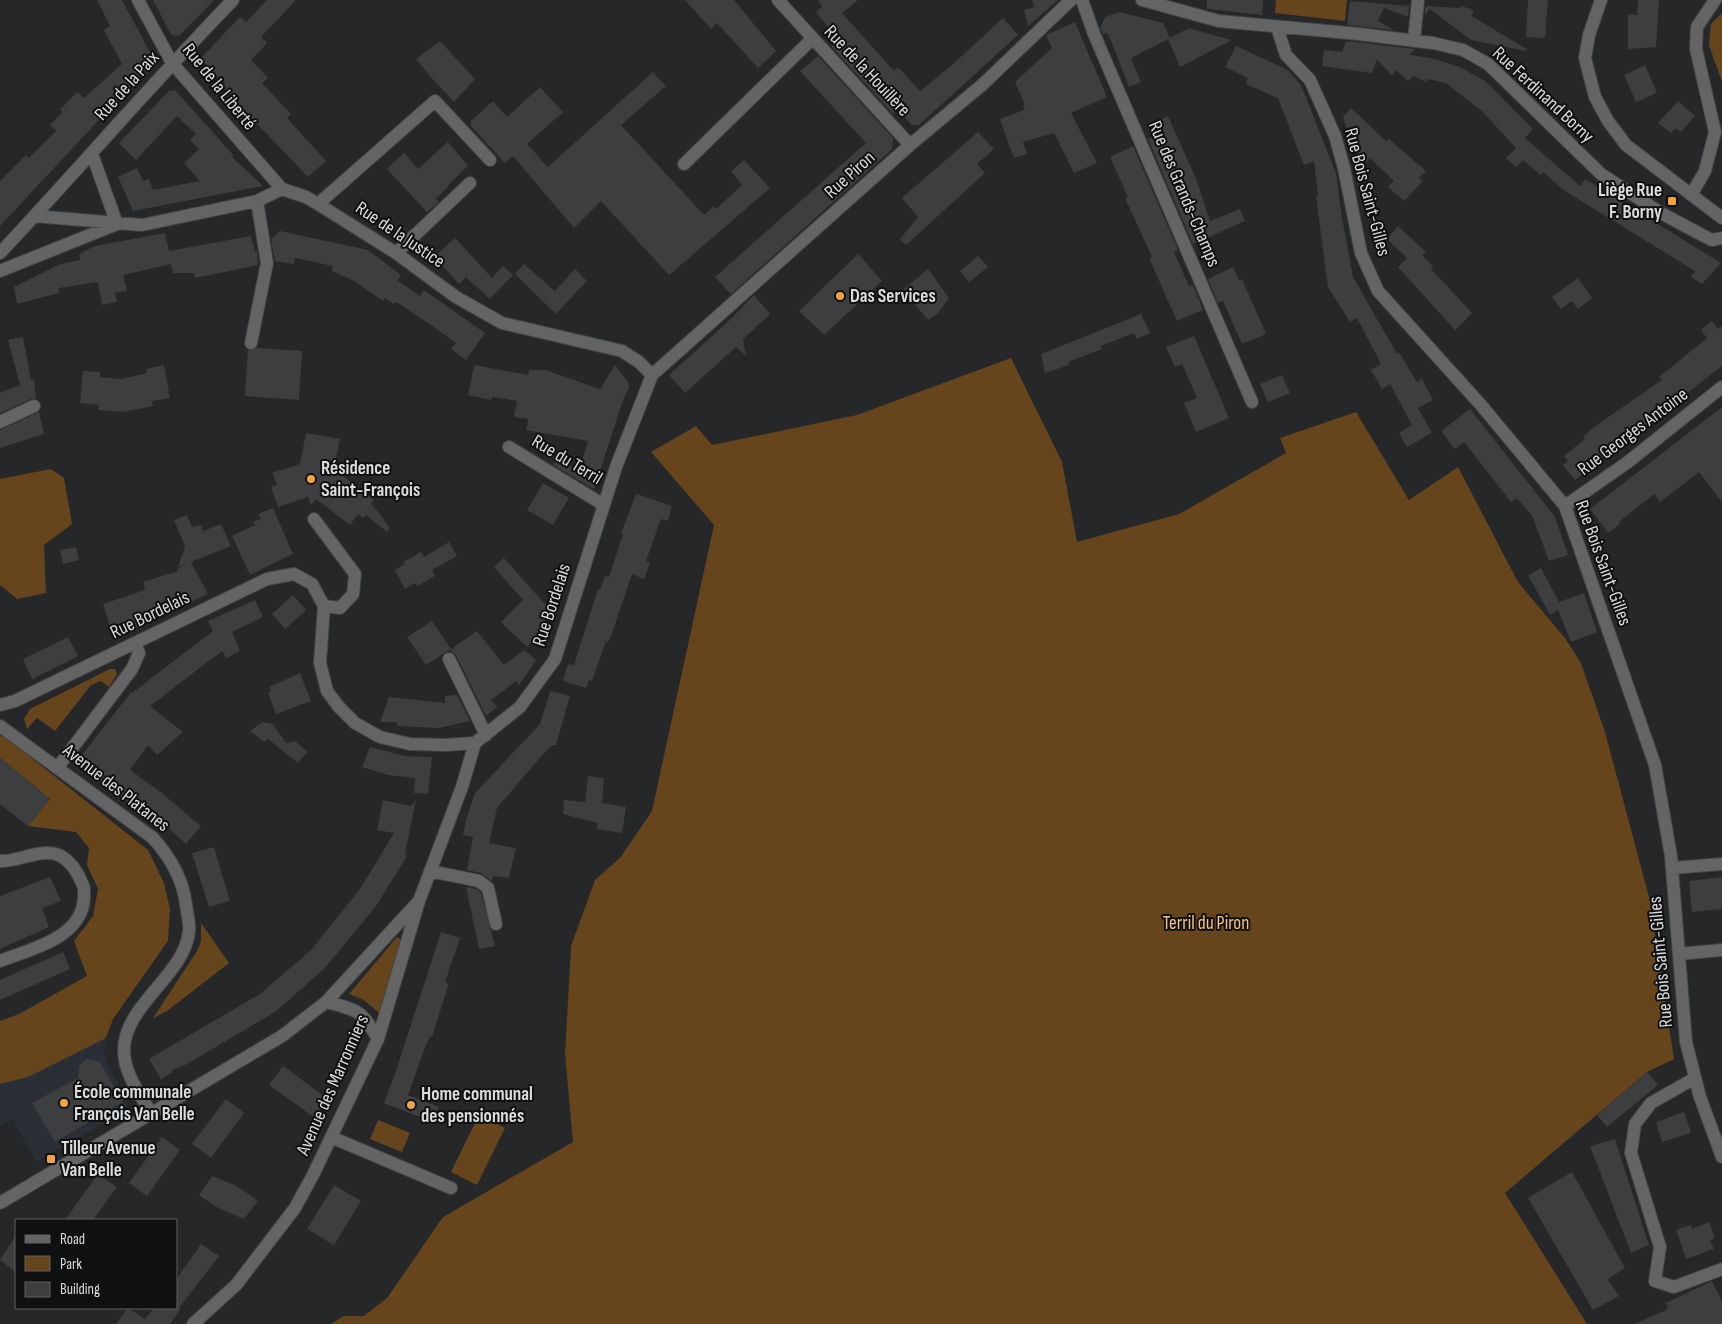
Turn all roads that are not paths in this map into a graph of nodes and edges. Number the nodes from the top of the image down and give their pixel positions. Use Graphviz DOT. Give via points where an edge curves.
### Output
graph roads {
  1 [pos="138,0"];
  2 [pos="233,0"];
  3 [pos="778,0"];
  4 [pos="1071,0"];
  5 [pos="1082,0"];
  6 [pos="1142,0"];
  7 [pos="1418,0"];
  8 [pos="1601,0"];
  9 [pos="1715,0"];
  10 [pos="1277,28"];
  11 [pos="812,39"];
  12 [pos="1414,41"];
  13 [pos="172,63"];
  14 [pos="910,145"];
  15 [pos="92,154"];
  16 [pos="490,160"];
  17 [pos="684,164"];
  18 [pos="470,183"];
  19 [pos="282,189"];
  20 [pos="1691,195"];
  21 [pos="257,201"];
  22 [pos="318,204"];
  23 [pos="34,216"];
  24 [pos="1722,218"];
  25 [pos="117,224"];
  26 [pos="1722,238"];
  27 [pos="0,253"];
  28 [pos="396,253"];
  29 [pos="0,271"];
  30 [pos="252,343"];
  31 [pos="652,375"];
  32 [pos="1722,387"];
  33 [pos="1252,402"];
  34 [pos="34,406"];
  35 [pos="0,422"];
  36 [pos="509,447"];
  37 [pos="604,505"];
  38 [pos="1565,506"];
  39 [pos="314,519"];
  40 [pos="324,606"];
  41 [pos="135,644"];
  42 [pos="449,659"];
  43 [pos="0,706"];
  44 [pos="0,726"];
  45 [pos="486,735"];
  46 [pos="475,743"];
  47 [pos="58,767"];
  48 [pos="0,861"];
  49 [pos="1722,864"];
  50 [pos="1672,868"];
  51 [pos="430,871"];
  52 [pos="419,901"];
  53 [pos="496,924"];
  54 [pos="1722,950"];
  55 [pos="1680,954"];
  56 [pos="0,961"];
  57 [pos="326,1002"];
  58 [pos="378,1039"];
  59 [pos="1696,1078"];
  60 [pos="151,1113"];
  61 [pos="331,1137"];
  62 [pos="1722,1157"];
  63 [pos="451,1188"];
  64 [pos="0,1203"];
  65 [pos="1722,1269"];
  66 [pos="193,1324"];
  1 -- 13 [label="street, Rue de la Liberté"];
  2 -- 13 [label="street, Rue de la Paix"];
  3 -- 11 [label="street, Rue de la Houillère"];
  4 -- 14 [label="street, Rue Piron" via="982,85"];
  5 -- 33 [label="street, Rue des Grands-Champs"];
  6 -- 10 [label="street, Rue Ferdinand Borny" via="1219,20"];
  7 -- 12 [label="street"];
  8 -- 20 [label="street" via="1585,58 1595,97 1619,138"];
  9 -- 20 [label="street" via="1697,27 1696,50 1715,132 1705,171"];
  10 -- 12 [label="street, Rue Ferdinand Borny"];
  10 -- 38 [label="street, Rue Bois Saint-Gilles" via="1286,55 1310,80 1335,136 1361,253 1378,291 1475,398"];
  11 -- 14 [label="street, Rue de la Houillère"];
  11 -- 17 [label="street"];
  12 -- 26 [label="street, Rue Ferdinand Borny" via="1463,50 1488,64 1602,174 1702,235 1712,240"];
  13 -- 15 [label="street, Rue de la Paix"];
  13 -- 19 [label="street, Rue de la Liberté"];
  14 -- 31 [label="street, Rue Piron"];
  15 -- 23 [label="street, Rue de la Paix"];
  15 -- 25 [label="street"];
  16 -- 22 [label="street" via="435,101"];
  18 -- 28 [label="street"];
  19 -- 21 [label="street"];
  19 -- 22 [label="street, Rue de la Justice"];
  20 -- 24 [label="street"];
  21 -- 25 [label="street" via="142,225"];
  21 -- 30 [label="street" via="267,263"];
  22 -- 28 [label="street, Rue de la Justice"];
  23 -- 25 [label="street"];
  23 -- 27 [label="street, Rue de la Paix"];
  25 -- 29 [label="street"];
  28 -- 31 [label="street, Rue de la Justice" via="456,297 502,323 622,351"];
  31 -- 37 [label="street, Rue Bordelais"];
  32 -- 38 [label="street, Rue Georges Antoine" via="1628,462"];
  34 -- 35 [label="street"];
  36 -- 37 [label="street, Rue du Terril"];
  37 -- 45 [label="street, Rue Bordelais" via="555,658 520,707"];
  38 -- 50 [label="street, Rue Bois Saint-Gilles" via="1655,765"];
  39 -- 40 [label="street" via="355,574 353,594 340,608"];
  40 -- 41 [label="street, Rue Bordelais" via="312,584 294,574 266,579"];
  40 -- 46 [label="street" via="320,663 327,691 355,723 380,737 410,744"];
  41 -- 43 [label="street, Rue Bordelais"];
  41 -- 47 [label="street" via="139,653 132,669"];
  42 -- 45 [label="street"];
  44 -- 47 [label="street, Avenue des Platanes"];
  45 -- 46 [label="street, Rue Bordelais"];
  46 -- 51 [label="street, Avenue des Marronniers"];
  47 -- 60 [label="street, Avenue des Platanes" via="153,838 170,856 185,892 189,931 183,952 130,1025 124,1050 129,1075"];
  48 -- 56 [label="street" via="40,853 61,856 78,872 84,887 83,906 74,926 55,939"];
  49 -- 50 [label="street"];
  50 -- 55 [label="street, Rue Bois Saint-Gilles"];
  51 -- 52 [label="street, Avenue des Marronniers"];
  51 -- 53 [label="street" via="479,881 488,888"];
  52 -- 57 [label="street"];
  52 -- 58 [label="street, Avenue des Marronniers"];
  54 -- 55 [label="street"];
  55 -- 59 [label="street, Rue Bois Saint-Gilles" via="1686,1042"];
  57 -- 58 [label="street" via="350,1008 366,1018"];
  57 -- 60 [label="street" via="282,1036"];
  58 -- 61 [label="street, Avenue des Marronniers"];
  59 -- 62 [label="street, Rue Bois Saint-Gilles"];
  59 -- 65 [label="street" via="1651,1103 1635,1124 1631,1152 1660,1247 1655,1281 1674,1287"];
  60 -- 64 [label="street"];
  61 -- 63 [label="street"];
  61 -- 66 [label="street, Avenue des Marronniers" via="295,1208 236,1285"];
}
